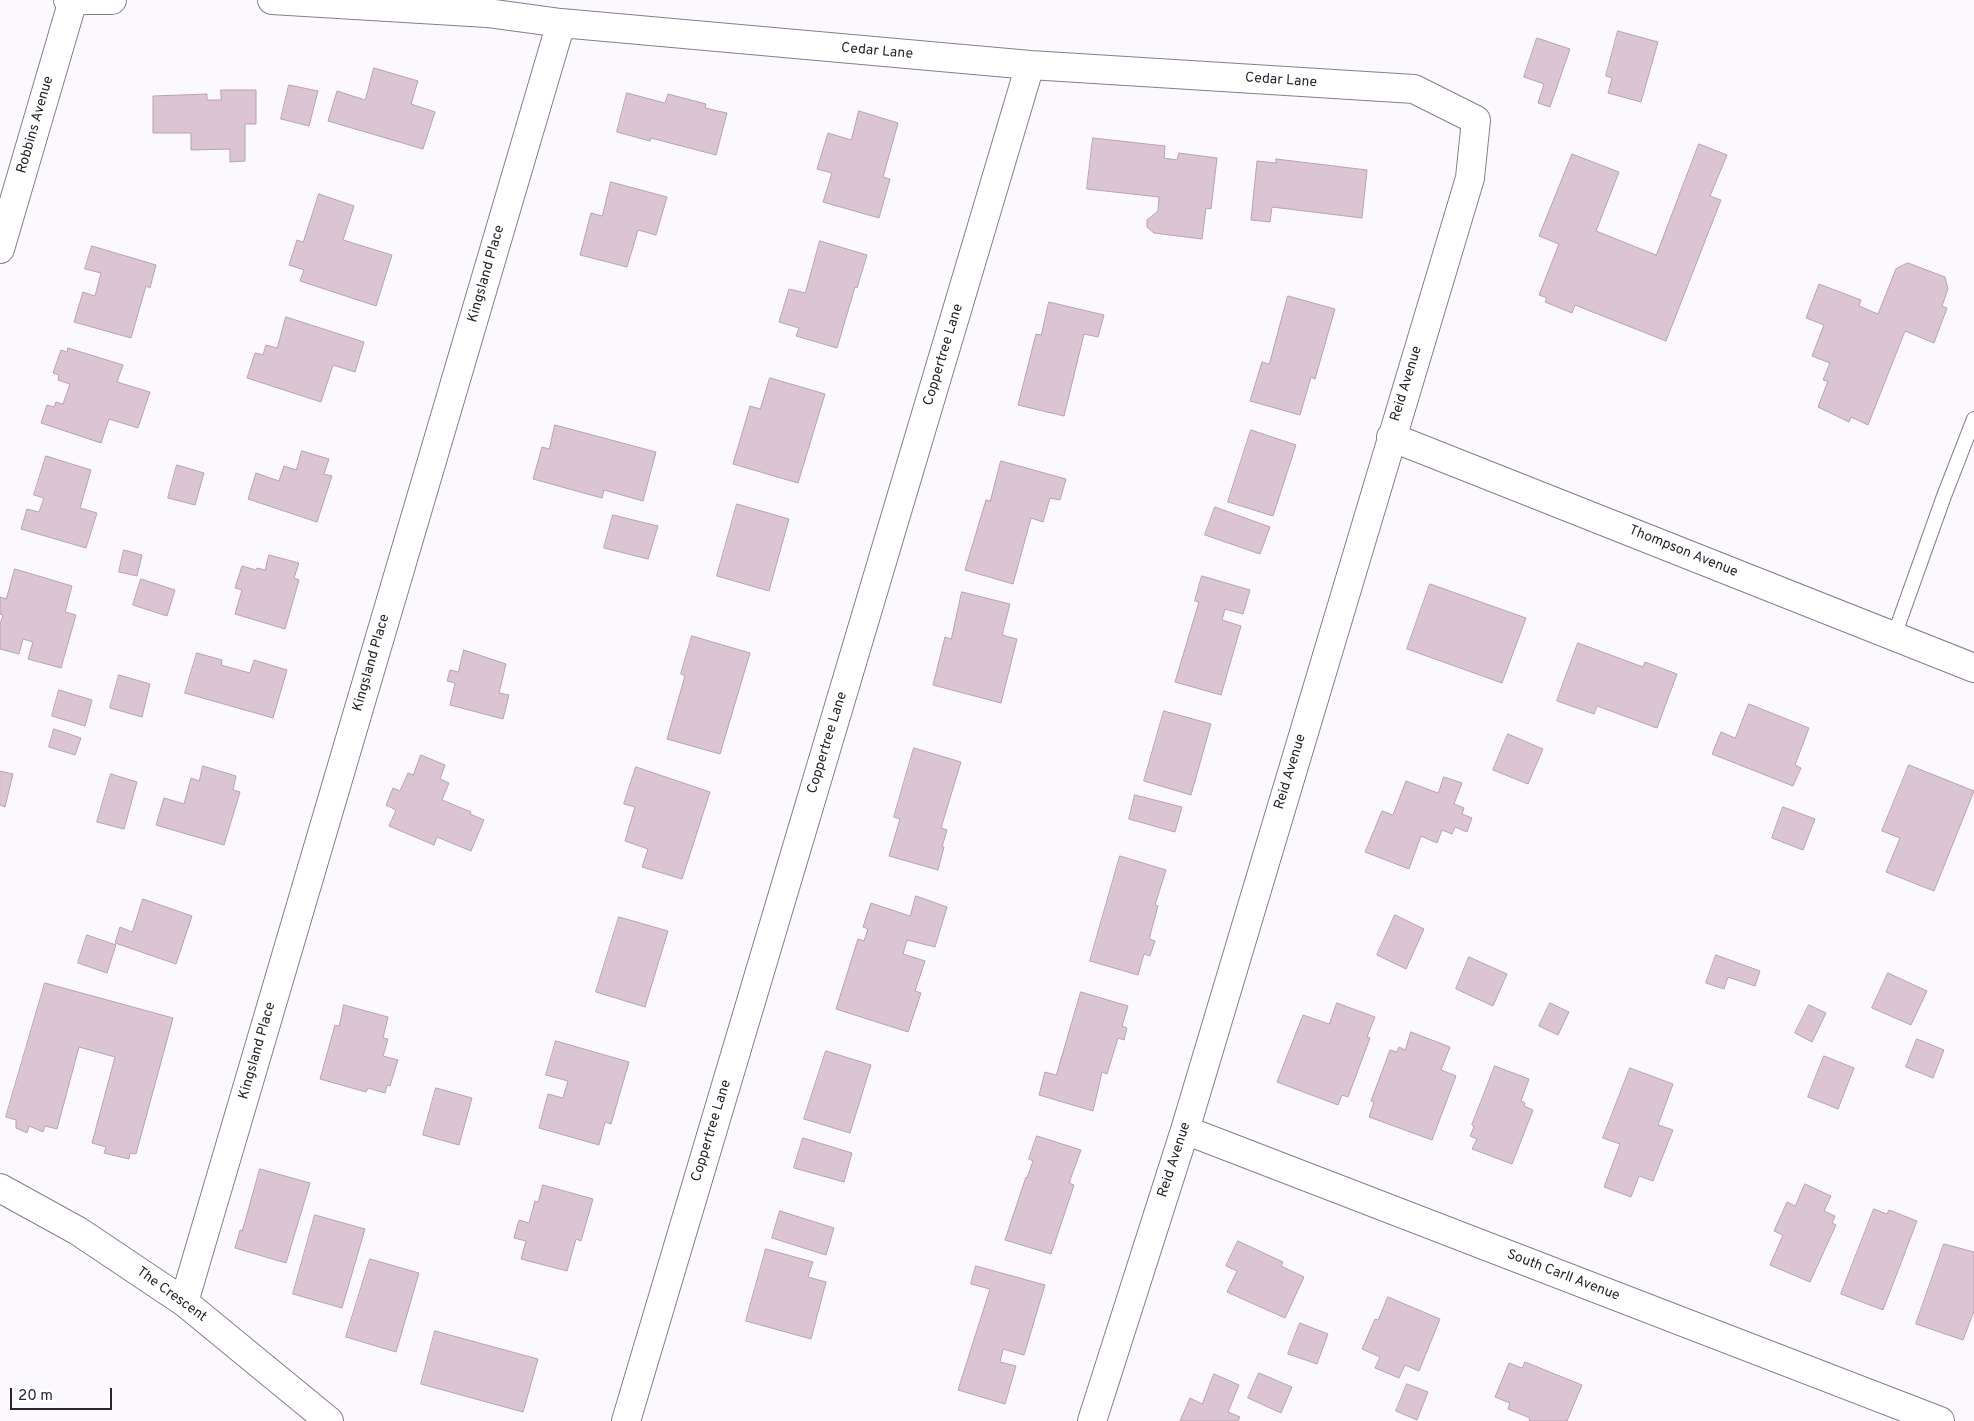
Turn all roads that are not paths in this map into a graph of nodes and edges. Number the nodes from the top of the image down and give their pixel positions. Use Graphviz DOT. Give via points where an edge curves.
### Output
graph roads {
  1 [pos="68,0"];
  2 [pos="73,0"];
  3 [pos="112,0"];
  4 [pos="272,0"];
  5 [pos="561,23"];
  6 [pos="1030,65"];
  7 [pos="1476,120"];
  8 [pos="0,249"];
  9 [pos="1974,419"];
  10 [pos="1391,436"];
  11 [pos="1894,636"];
  12 [pos="1974,668"];
  13 [pos="1185,1130"];
  14 [pos="0,1188"];
  15 [pos="184,1302"];
  16 [pos="329,1421"];
  17 [pos="626,1421"];
  18 [pos="1092,1421"];
  19 [pos="1940,1421"];
  1 -- 2 [label="street"];
  2 -- 3 [label="street"];
  2 -- 8 [label="street, Robbins Avenue"];
  4 -- 5 [label="street, Cedar Lane" via="487,13"];
  5 -- 6 [label="street, Cedar Lane"];
  5 -- 15 [label="street, Kingsland Place"];
  6 -- 7 [label="street, Cedar Lane" via="1414,89"];
  6 -- 17 [label="street, Coppertree Lane"];
  7 -- 10 [label="street, Reid Avenue" via="1470,178"];
  9 -- 11 [label="lane"];
  10 -- 11 [label="street, Thompson Avenue"];
  10 -- 13 [label="street, Reid Avenue"];
  11 -- 12 [label="street, Thompson Avenue"];
  13 -- 18 [label="street, Reid Avenue"];
  13 -- 19 [label="street, South Carll Avenue"];
  14 -- 15 [label="street, The Crescent" via="78,1231"];
  15 -- 16 [label="street, The Crescent"];
}
